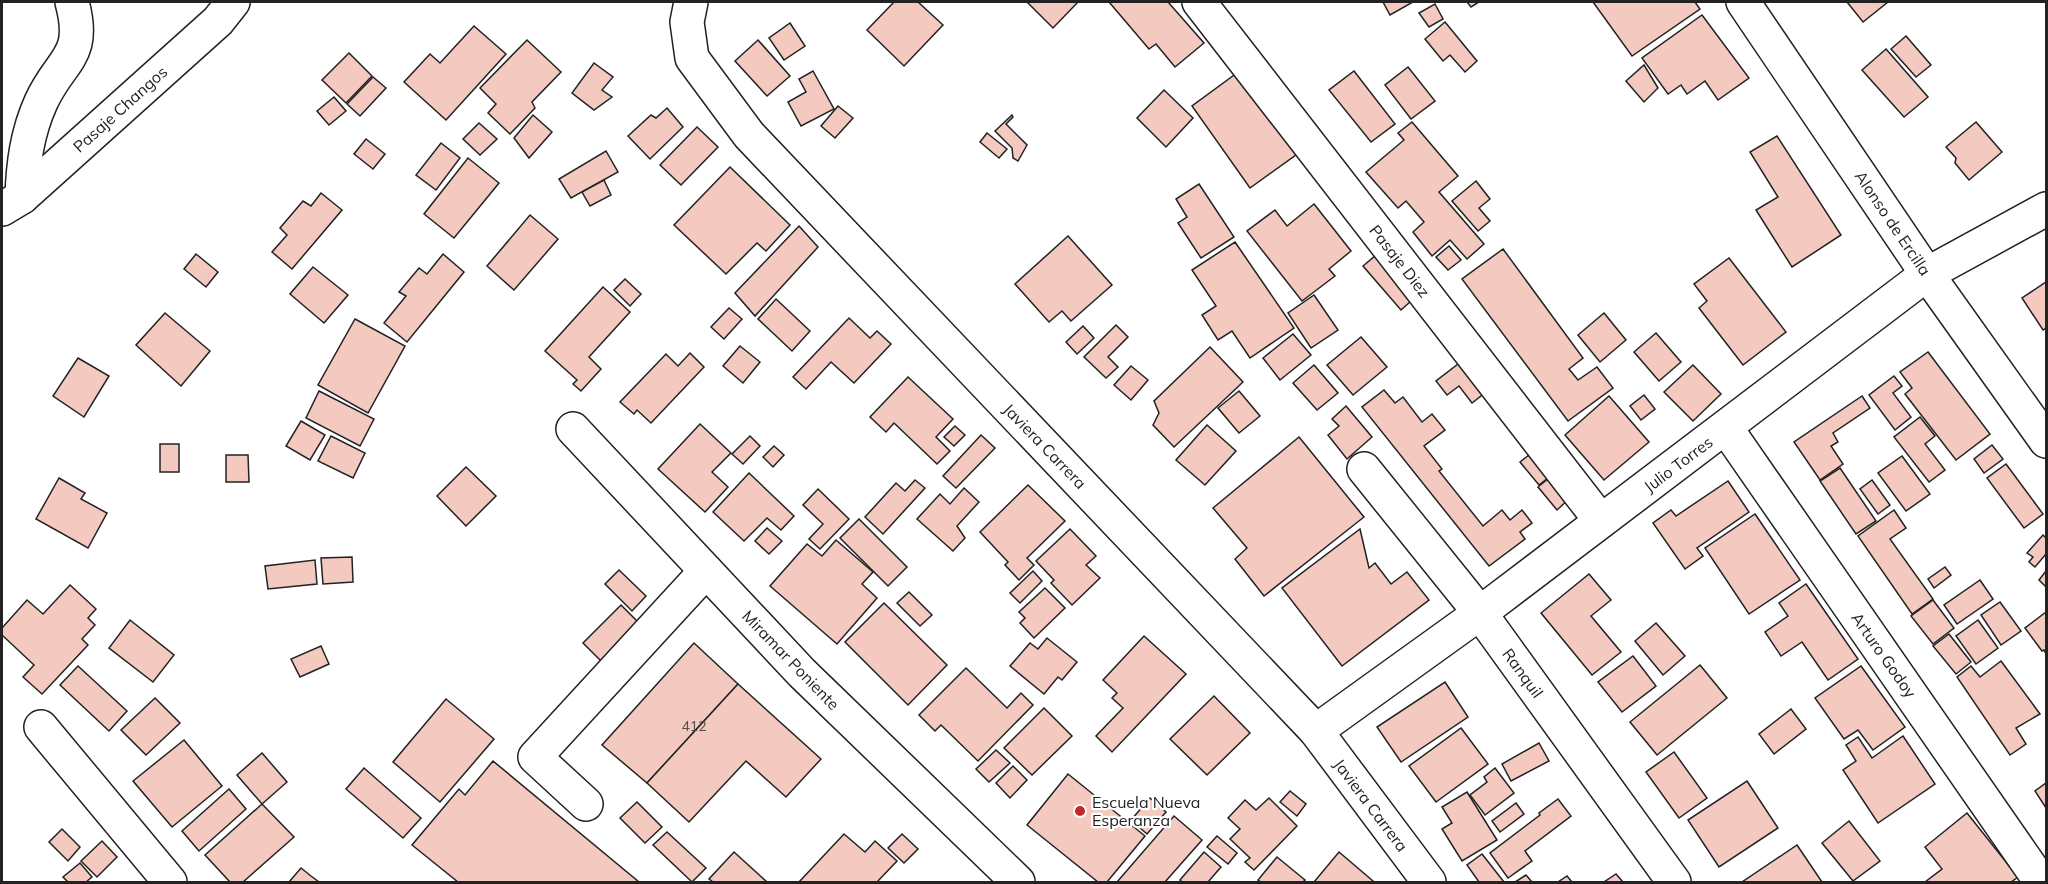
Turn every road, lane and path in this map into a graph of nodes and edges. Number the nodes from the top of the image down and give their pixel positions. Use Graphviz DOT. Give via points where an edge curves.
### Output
graph roads {
  1 [pos="72,2"];
  2 [pos="233,2"];
  3 [pos="691,2"];
  4 [pos="1199,2"];
  5 [pos="1743,2"];
  6 [pos="12,203"];
  7 [pos="2046,209"];
  8 [pos="1927,274"];
  9 [pos="1726,428"];
  10 [pos="573,429"];
  11 [pos="2046,441"];
  12 [pos="1364,469"];
  13 [pos="1601,521"];
  14 [pos="706,571"];
  15 [pos="1480,613"];
  16 [pos="41,727"];
  17 [pos="1316,731"];
  18 [pos="586,804"];
  19 [pos="170,882"];
  20 [pos="1018,882"];
  21 [pos="1429,882"];
  22 [pos="1674,882"];
  23 [pos="2041,882"];
  1 -- 6 [label="street" via="77,19 74,48 31,128"];
  2 -- 6 [label="street, Pasaje Changos" via="218,21"];
  3 -- 17 [label="street, Javiera Carrera" via="687,22 692,58 749,135"];
  4 -- 13 [label="street, Pasaje Diez"];
  5 -- 8 [label="street, Alonso de Ercilla"];
  7 -- 8 [label="street, Julio Torres"];
  8 -- 9 [label="street, Julio Torres"];
  8 -- 11 [label="street, Alonso de Ercilla"];
  9 -- 13 [label="street, Julio Torres"];
  9 -- 23 [label="street, Arturo Godoy"];
  10 -- 14 [label="street, Miramar Poniente"];
  12 -- 15 [label="street, Ranquil"];
  13 -- 15 [label="street, Julio Torres"];
  14 -- 18 [label="street" via="535,757"];
  14 -- 20 [label="street, Miramar Poniente" via="802,673"];
  15 -- 17 [label="street, Julio Torres"];
  15 -- 22 [label="street, Ranquil"];
  16 -- 19 [label="street"];
  17 -- 21 [label="street, Javiera Carrera"];
}
